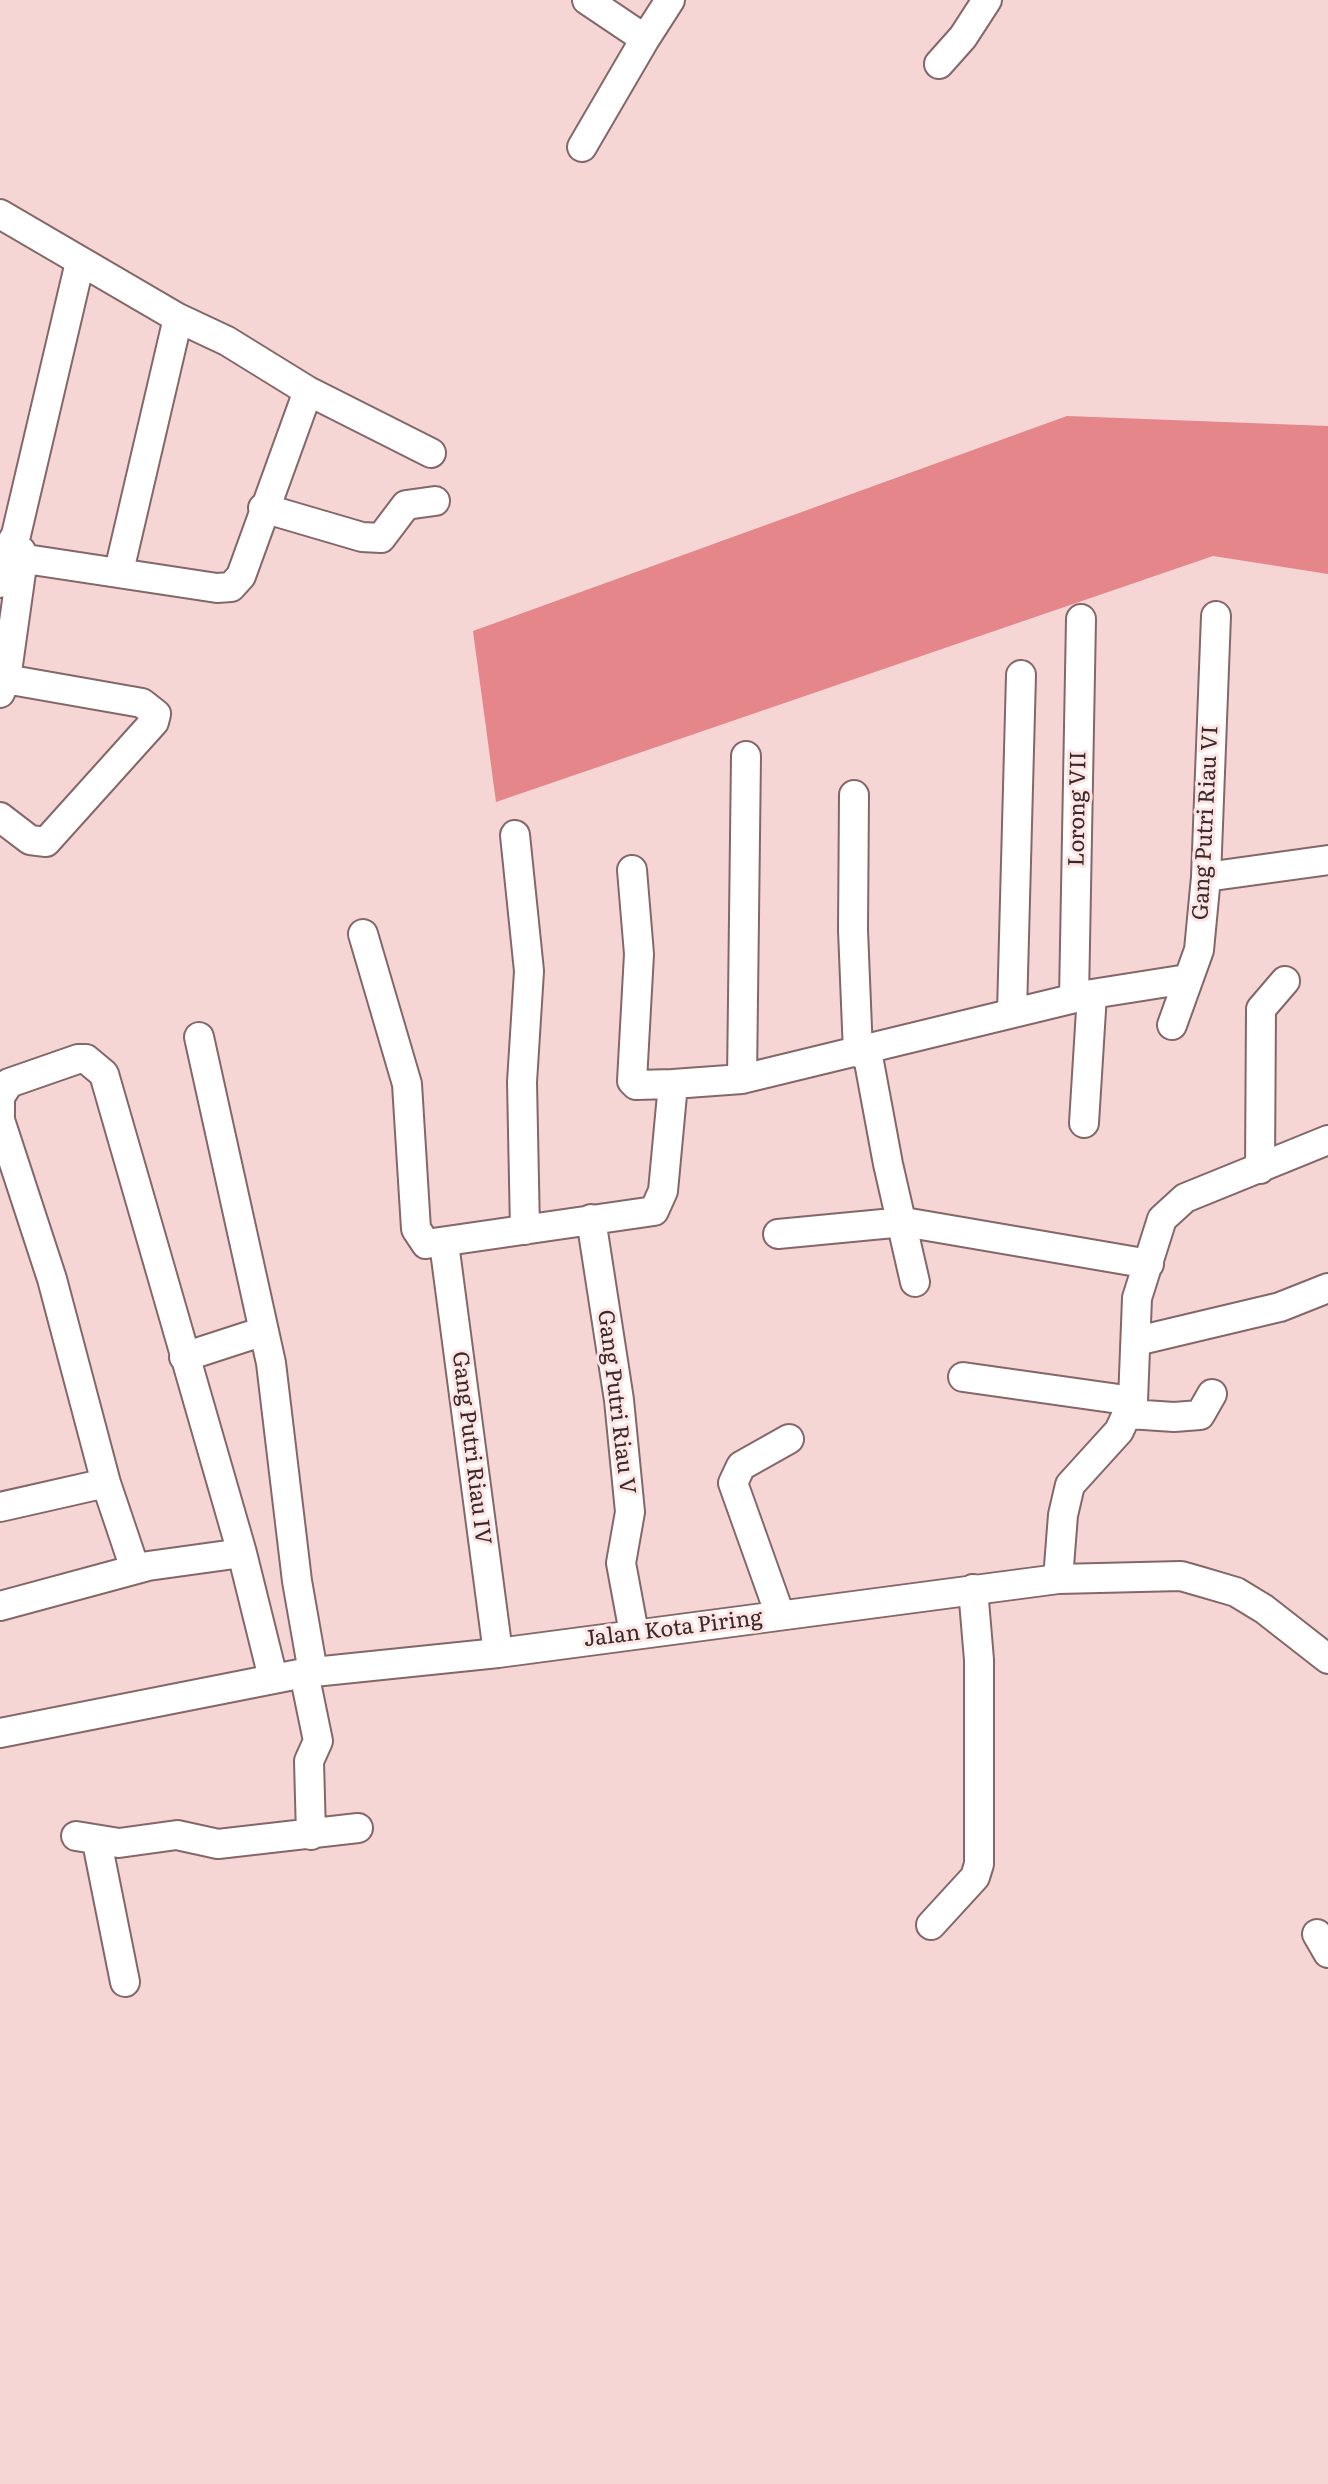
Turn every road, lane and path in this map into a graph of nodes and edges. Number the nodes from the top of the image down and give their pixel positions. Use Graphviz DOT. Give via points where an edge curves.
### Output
graph roads {
  1 [pos="587,0"];
  2 [pos="670,0"];
  3 [pos="987,0"];
  4 [pos="645,39"];
  5 [pos="939,64"];
  6 [pos="582,147"];
  7 [pos="0,214"];
  8 [pos="80,262"];
  9 [pos="178,318"];
  10 [pos="308,391"];
  11 [pos="431,453"];
  12 [pos="435,501"];
  13 [pos="263,508"];
  14 [pos="11,551"];
  15 [pos="119,571"];
  16 [pos="0,583"];
  17 [pos="1216,616"];
  18 [pos="1081,619"];
  19 [pos="1021,675"];
  20 [pos="2,683"];
  21 [pos="746,756"];
  22 [pos="854,795"];
  23 [pos="0,817"];
  24 [pos="515,835"];
  25 [pos="1328,860"];
  26 [pos="632,870"];
  27 [pos="1206,877"];
  28 [pos="363,934"];
  29 [pos="1187,979"];
  30 [pos="1285,981"];
  31 [pos="1083,996"];
  32 [pos="1012,1012"];
  33 [pos="1172,1025"];
  34 [pos="199,1037"];
  35 [pos="863,1052"];
  36 [pos="742,1079"];
  37 [pos="673,1084"];
  38 [pos="0,1119"];
  39 [pos="1084,1123"];
  40 [pos="1328,1140"];
  41 [pos="1260,1169"];
  42 [pos="10,1185"];
  43 [pos="591,1219"];
  44 [pos="904,1222"];
  45 [pos="525,1230"];
  46 [pos="778,1234"];
  47 [pos="444,1243"];
  48 [pos="1149,1264"];
  49 [pos="915,1282"];
  50 [pos="1328,1288"];
  51 [pos="264,1331"];
  52 [pos="1137,1341"];
  53 [pos="184,1357"];
  54 [pos="963,1377"];
  55 [pos="1212,1394"];
  56 [pos="1131,1407"];
  57 [pos="789,1439"];
  58 [pos="106,1483"];
  59 [pos="0,1507"];
  60 [pos="242,1553"];
  61 [pos="135,1569"];
  62 [pos="1058,1579"];
  63 [pos="973,1589"];
  64 [pos="0,1606"];
  65 [pos="780,1615"];
  66 [pos="634,1633"];
  67 [pos="498,1653"];
  68 [pos="1328,1659"];
  69 [pos="308,1672"];
  70 [pos="273,1678"];
  71 [pos="0,1733"];
  72 [pos="358,1828"];
  73 [pos="311,1835"];
  74 [pos="931,1925"];
  75 [pos="125,1982"];
  1 -- 4 [label="street"];
  2 -- 4 [label="street"];
  3 -- 5 [label="street"];
  4 -- 6 [label="street"];
  7 -- 8 [label="street"];
  8 -- 9 [label="street"];
  8 -- 14 [label="street"];
  9 -- 10 [label="street"];
  9 -- 15 [label="street"];
  10 -- 11 [label="street"];
  10 -- 13 [label="street"];
  12 -- 13 [label="street" via="406,505 381,538"];
  13 -- 15 [label="street" via="241,576 231,587"];
  14 -- 15 [label="street"];
  14 -- 16 [label="street"];
  14 -- 20 [label="street"];
  17 -- 27 [label="street, Gang Putri Riau VI"];
  18 -- 31 [label="street, Lorong VII"];
  19 -- 32 [label="street"];
  20 -- 23 [label="street" via="142,703 156,714 46,842 30,840"];
  21 -- 36 [label="street"];
  22 -- 35 [label="street" via="853,930"];
  24 -- 45 [label="street" via="529,971 522,1082"];
  25 -- 27 [label="street"];
  26 -- 37 [label="street" via="639,954 632,1081"];
  27 -- 29 [label="street, Gang Putri Riau VI" via="1199,950"];
  28 -- 47 [label="street" via="407,1084 416,1229 426,1244"];
  29 -- 31 [label="street"];
  29 -- 33 [label="street, Gang Putri Riau VI"];
  30 -- 41 [label="street" via="1261,1009"];
  31 -- 32 [label="street"];
  31 -- 39 [label="street, Lorong VII"];
  32 -- 35 [label="street"];
  34 -- 51 [label="street"];
  35 -- 36 [label="street"];
  35 -- 44 [label="street"];
  36 -- 37 [label="street"];
  37 -- 43 [label="street" via="658,1208"];
  38 -- 42 [label="street"];
  38 -- 53 [label="street" via="0,1097 9,1083 78,1059 104,1074"];
  40 -- 41 [label="street"];
  41 -- 48 [label="street" via="1185,1198 1162,1219"];
  42 -- 58 [label="street" via="52,1279"];
  43 -- 45 [label="street"];
  43 -- 66 [label="street, Gang Putri Riau V" via="629,1496 621,1563"];
  44 -- 46 [label="street"];
  44 -- 48 [label="street"];
  44 -- 49 [label="street"];
  45 -- 47 [label="street"];
  47 -- 67 [label="street, Gang Putri Riau IV"];
  48 -- 52 [label="street" via="1137,1298"];
  50 -- 52 [label="street" via="1280,1307"];
  51 -- 53 [label="street"];
  51 -- 69 [label="street"];
  52 -- 56 [label="street"];
  53 -- 60 [label="street"];
  54 -- 56 [label="street"];
  55 -- 56 [label="street" via="1200,1415 1174,1417"];
  56 -- 62 [label="street" via="1119,1431 1070,1485"];
  57 -- 65 [label="street" via="741,1466 733,1483"];
  58 -- 59 [label="street"];
  58 -- 61 [label="street"];
  60 -- 61 [label="street"];
  60 -- 70 [label="street"];
  61 -- 64 [label="street"];
  62 -- 63 [label="street, Jalan Kota Piring"];
  62 -- 68 [label="street, Jalan Kota Piring" via="1181,1576 1202,1582 1245,1598"];
  63 -- 65 [label="street, Jalan Kota Piring"];
  63 -- 74 [label="street" via="979,1660 979,1864 975,1877"];
  65 -- 66 [label="street, Jalan Kota Piring"];
  66 -- 67 [label="street, Jalan Kota Piring"];
  67 -- 69 [label="street, Jalan Kota Piring"];
  69 -- 70 [label="street, Jalan Kota Piring"];
  69 -- 73 [label="street" via="318,1741 309,1761"];
  70 -- 71 [label="street, Jalan Kota Piring"];
  72 -- 73 [label="street"];
  73 -- 75 [label="street" via="218,1844 177,1835 119,1843 87,1839"];
}
